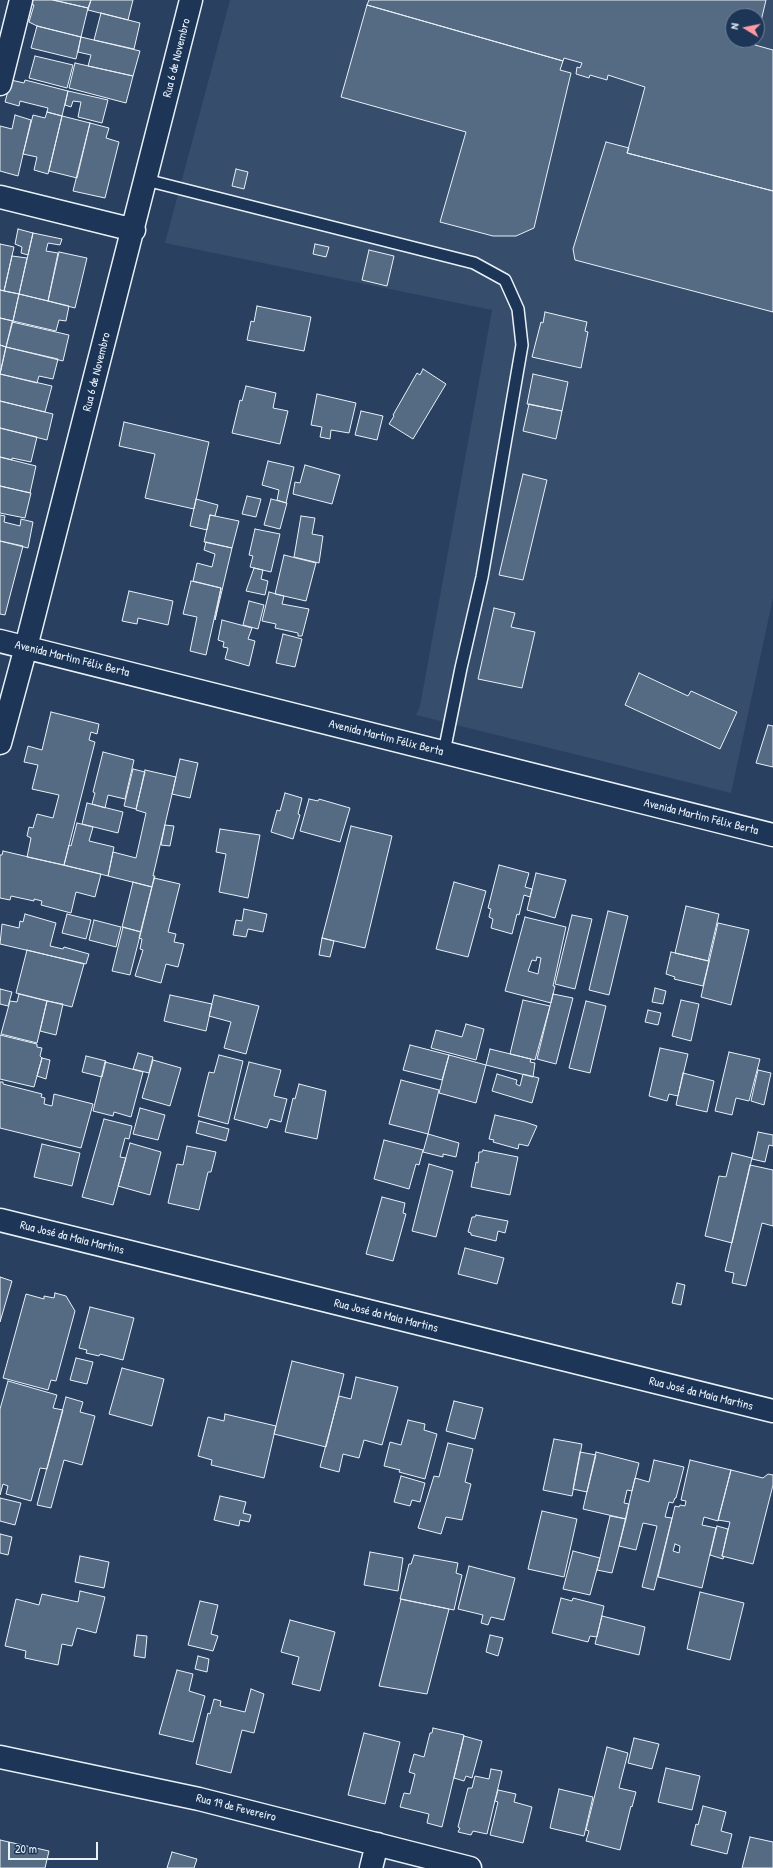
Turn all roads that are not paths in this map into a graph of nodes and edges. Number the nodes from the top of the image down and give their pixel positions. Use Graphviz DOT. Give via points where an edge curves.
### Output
graph roads {
  1 [pos="21,0"];
  2 [pos="191,0"];
  3 [pos="0,84"];
  4 [pos="146,180"];
  5 [pos="0,198"];
  6 [pos="134,230"];
  7 [pos="0,641"];
  8 [pos="26,648"];
  9 [pos="0,743"];
  10 [pos="444,752"];
  11 [pos="773,835"];
  12 [pos="0,1220"];
  13 [pos="773,1411"];
  14 [pos="0,1757"];
  15 [pos="377,1844"];
  16 [pos="372,1868"];
  17 [pos="470,1868"];
  1 -- 3 [label="street"];
  2 -- 4 [label="street, Rua 6 de Novembro"];
  4 -- 6 [label="street, Rua 6 de Novembro"];
  4 -- 10 [label="lane" via="474,263 505,280 518,309 522,345 482,577"];
  5 -- 6 [label="street"];
  6 -- 8 [label="street, Rua 6 de Novembro"];
  7 -- 8 [label="street, Avenida Martim Félix Berta"];
  8 -- 9 [label="street, Rua 6 de Novembro"];
  8 -- 10 [label="street, Avenida Martim Félix Berta"];
  10 -- 11 [label="street, Avenida Martim Félix Berta"];
  12 -- 13 [label="street, Rua José da Maia Martins"];
  14 -- 15 [label="street, Rua 19 de Fevereiro" via="199,1799"];
  15 -- 16 [label="street"];
  15 -- 17 [label="street, Rua 19 de Fevereiro"];
}
